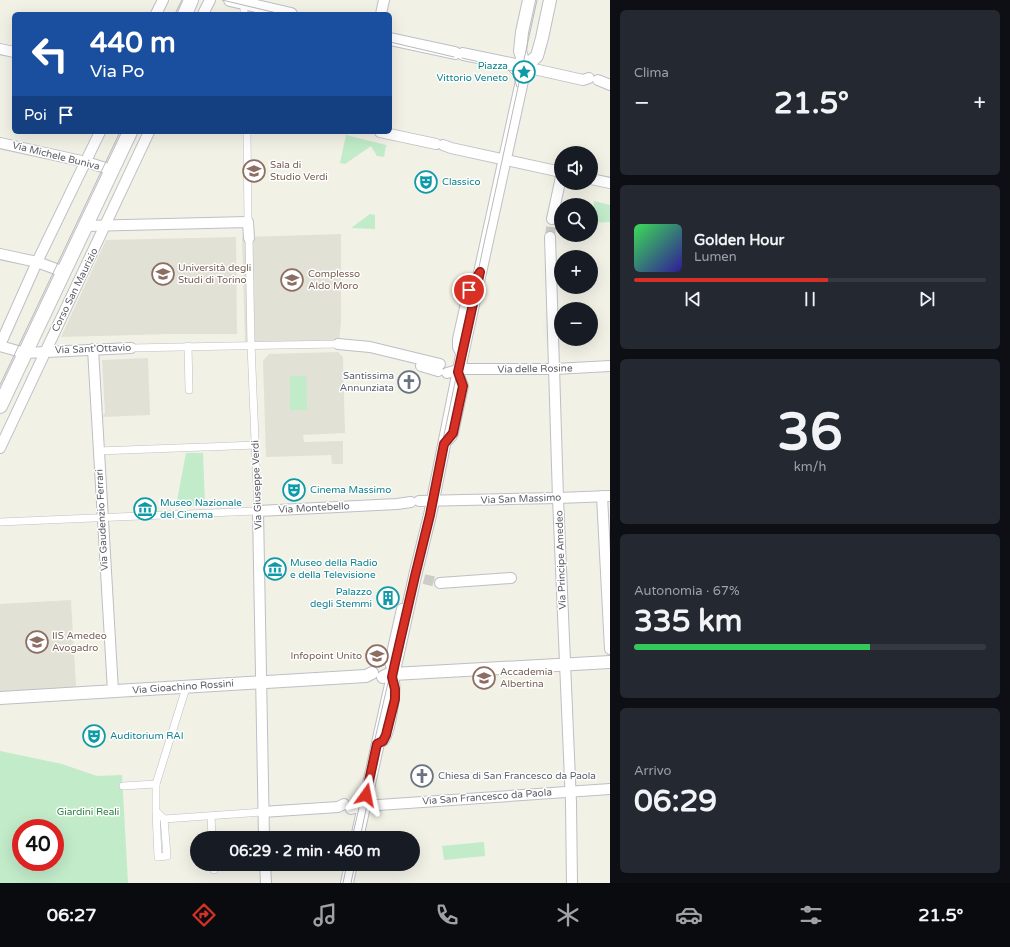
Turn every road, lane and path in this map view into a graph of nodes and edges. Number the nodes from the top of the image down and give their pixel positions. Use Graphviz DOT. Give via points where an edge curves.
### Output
graph roads {
  1 [pos="162,0"];
  2 [pos="191,0"];
  3 [pos="210,0"];
  4 [pos="230,0"];
  5 [pos="384,0"];
  6 [pos="529,0"];
  7 [pos="550,0"];
  8 [pos="244,6"];
  9 [pos="157,12"];
  10 [pos="186,12"];
  11 [pos="204,12"];
  12 [pos="278,12"];
  13 [pos="381,12"];
  14 [pos="392,39"];
  15 [pos="0,49"];
  16 [pos="12,52"];
  17 [pos="525,67"];
  18 [pos="610,85"];
  19 [pos="99,134"];
  20 [pos="129,134"];
  21 [pos="148,134"];
  22 [pos="247,134"];
  23 [pos="389,134"];
  24 [pos="0,143"];
  25 [pos="505,160"];
  26 [pos="86,162"];
  27 [pos="112,170"];
  28 [pos="554,170"];
  29 [pos="598,180"];
  30 [pos="610,183"];
  31 [pos="558,190"];
  32 [pos="553,214"];
  33 [pos="248,222"];
  34 [pos="85,226"];
  35 [pos="106,226"];
  36 [pos="550,237"];
  37 [pos="249,238"];
  38 [pos="0,254"];
  39 [pos="37,262"];
  40 [pos="64,272"];
  41 [pos="338,344"];
  42 [pos="0,345"];
  43 [pos="251,345"];
  44 [pos="188,346"];
  45 [pos="131,348"];
  46 [pos="93,349"];
  47 [pos="45,351"];
  48 [pos="25,353"];
  49 [pos="610,366"];
  50 [pos="449,369"];
  51 [pos="555,369"];
  52 [pos="189,390"];
  53 [pos="0,406"];
  54 [pos="256,445"];
  55 [pos="0,448"];
  56 [pos="98,452"];
  57 [pos="606,496"];
  58 [pos="558,498"];
  59 [pos="433,502"];
  60 [pos="258,511"];
  61 [pos="102,518"];
  62 [pos="0,522"];
  63 [pos="511,578"];
  64 [pos="440,583"];
  65 [pos="609,591"];
  66 [pos="610,649"];
  67 [pos="610,662"];
  68 [pos="565,664"];
  69 [pos="389,675"];
  70 [pos="369,676"];
  71 [pos="262,682"];
  72 [pos="113,691"];
  73 [pos="185,691"];
  74 [pos="0,698"];
  75 [pos="156,784"];
  76 [pos="123,786"];
  77 [pos="610,788"];
  78 [pos="570,791"];
  79 [pos="350,807"];
  80 [pos="156,811"];
  81 [pos="262,812"];
  82 [pos="211,816"];
  83 [pos="164,819"];
  84 [pos="212,831"];
  85 [pos="263,831"];
  86 [pos="355,831"];
  87 [pos="265,871"];
  88 [pos="350,871"];
  89 [pos="266,883"];
  90 [pos="347,883"];
  91 [pos="572,883"];
  1 -- 9 [label="street"];
  2 -- 10 [label="main road"];
  3 -- 11 [label="street"];
  4 -- 8 [label="street"];
  5 -- 13 [label="street"];
  6 -- 17 [label="street" via="520,51"];
  7 -- 17 [label="street" via="537,56"];
  8 -- 12 [label="street"];
  14 -- 17 [label="street"];
  15 -- 16 [label="street"];
  17 -- 18 [label="street"];
  17 -- 25 [label="street"];
  19 -- 26 [label="street"];
  20 -- 27 [label="main road, Corso San Maurizio"];
  21 -- 35 [label="street, Corso San Maurizio"];
  22 -- 33 [label="street, Via Giuseppe Verdi"];
  23 -- 25 [label="street"];
  24 -- 26 [label="street, Via Michele Buniva"];
  25 -- 28 [label="street"];
  25 -- 50 [label="street" via="462,355"];
  26 -- 27 [label="street, Via Michele Buniva"];
  26 -- 39 [label="street"];
  27 -- 34 [label="main road, Corso San Maurizio"];
  29 -- 30 [label="street"];
  31 -- 32 [label="street"];
  33 -- 35 [label="street"];
  33 -- 37 [label="street, Via Giuseppe Verdi"];
  34 -- 35 [label="street"];
  34 -- 40 [label="main road, Corso San Maurizio"];
  35 -- 47 [label="street, Corso San Maurizio"];
  36 -- 51 [label="street, Via Principe Amedeo"];
  37 -- 43 [label="street, Via Giuseppe Verdi"];
  38 -- 39 [label="street"];
  39 -- 40 [label="street"];
  39 -- 42 [label="street"];
  40 -- 48 [label="main road, Corso San Maurizio"];
  41 -- 43 [label="street, Via Sant'Ottavio"];
  41 -- 50 [label="street, Via Sant'Ottavio"];
  42 -- 48 [label="street, Via Sant'Ottavio"];
  43 -- 44 [label="street, Via Sant'Ottavio"];
  43 -- 54 [label="street, Via Giuseppe Verdi"];
  44 -- 45 [label="street, Via Sant'Ottavio"];
  44 -- 52 [label="street"];
  45 -- 46 [label="street, Via Sant'Ottavio"];
  46 -- 47 [label="street, Via Sant'Ottavio"];
  46 -- 56 [label="street, Via Gaudenzio Ferrari"];
  47 -- 48 [label="street, Via Sant'Ottavio"];
  47 -- 55 [label="street, Corso San Maurizio"];
  48 -- 53 [label="main road, Corso San Maurizio"];
  49 -- 51 [label="street, Via delle Rosine"];
  50 -- 51 [label="street, Via delle Rosine"];
  50 -- 59 [label="street" via="444,444"];
  51 -- 58 [label="street, Via Principe Amedeo"];
  54 -- 56 [label="street"];
  54 -- 60 [label="street, Via Giuseppe Verdi"];
  56 -- 61 [label="street, Via Gaudenzio Ferrari"];
  57 -- 58 [label="street, Via San Massimo"];
  57 -- 65 [label="street"];
  58 -- 59 [label="street, Via San Massimo"];
  58 -- 68 [label="street, Via Principe Amedeo"];
  59 -- 60 [label="street, Via Montebello"];
  59 -- 69 [label="street" via="419,577 409,602"];
  60 -- 61 [label="street, Via Montebello"];
  60 -- 71 [label="street, Via Giuseppe Verdi"];
  61 -- 62 [label="street, Via Montebello"];
  61 -- 72 [label="street, Via Gaudenzio Ferrari"];
  63 -- 64 [label="street"];
  65 -- 66 [label="street"];
  67 -- 68 [label="street"];
  68 -- 69 [label="street"];
  68 -- 78 [label="street, Via Principe Amedeo"];
  69 -- 79 [label="street" via="377,744"];
  70 -- 71 [label="street, Via Gioachino Rossini"];
  71 -- 72 [label="street, Via Gioachino Rossini"];
  71 -- 81 [label="street, Via Giuseppe Verdi"];
  72 -- 74 [label="street, Via Gioachino Rossini"];
  73 -- 75 [label="street"];
  75 -- 76 [label="street"];
  75 -- 80 [label="street"];
  77 -- 78 [label="street, Via San Francesco da Paola"];
  78 -- 79 [label="street, Via San Francesco da Paola"];
  78 -- 91 [label="street, Via Principe Amedeo"];
  79 -- 81 [label="street, Via San Francesco da Paola"];
  79 -- 86 [label="street"];
  80 -- 83 [label="street"];
  80 -- 83 [label="street" via="158,857 166,856"];
  81 -- 82 [label="street"];
  81 -- 85 [label="street, Via Giuseppe Verdi"];
  82 -- 83 [label="street"];
  82 -- 84 [label="street"];
  87 -- 89 [label="street"];
  88 -- 90 [label="street"];
}
